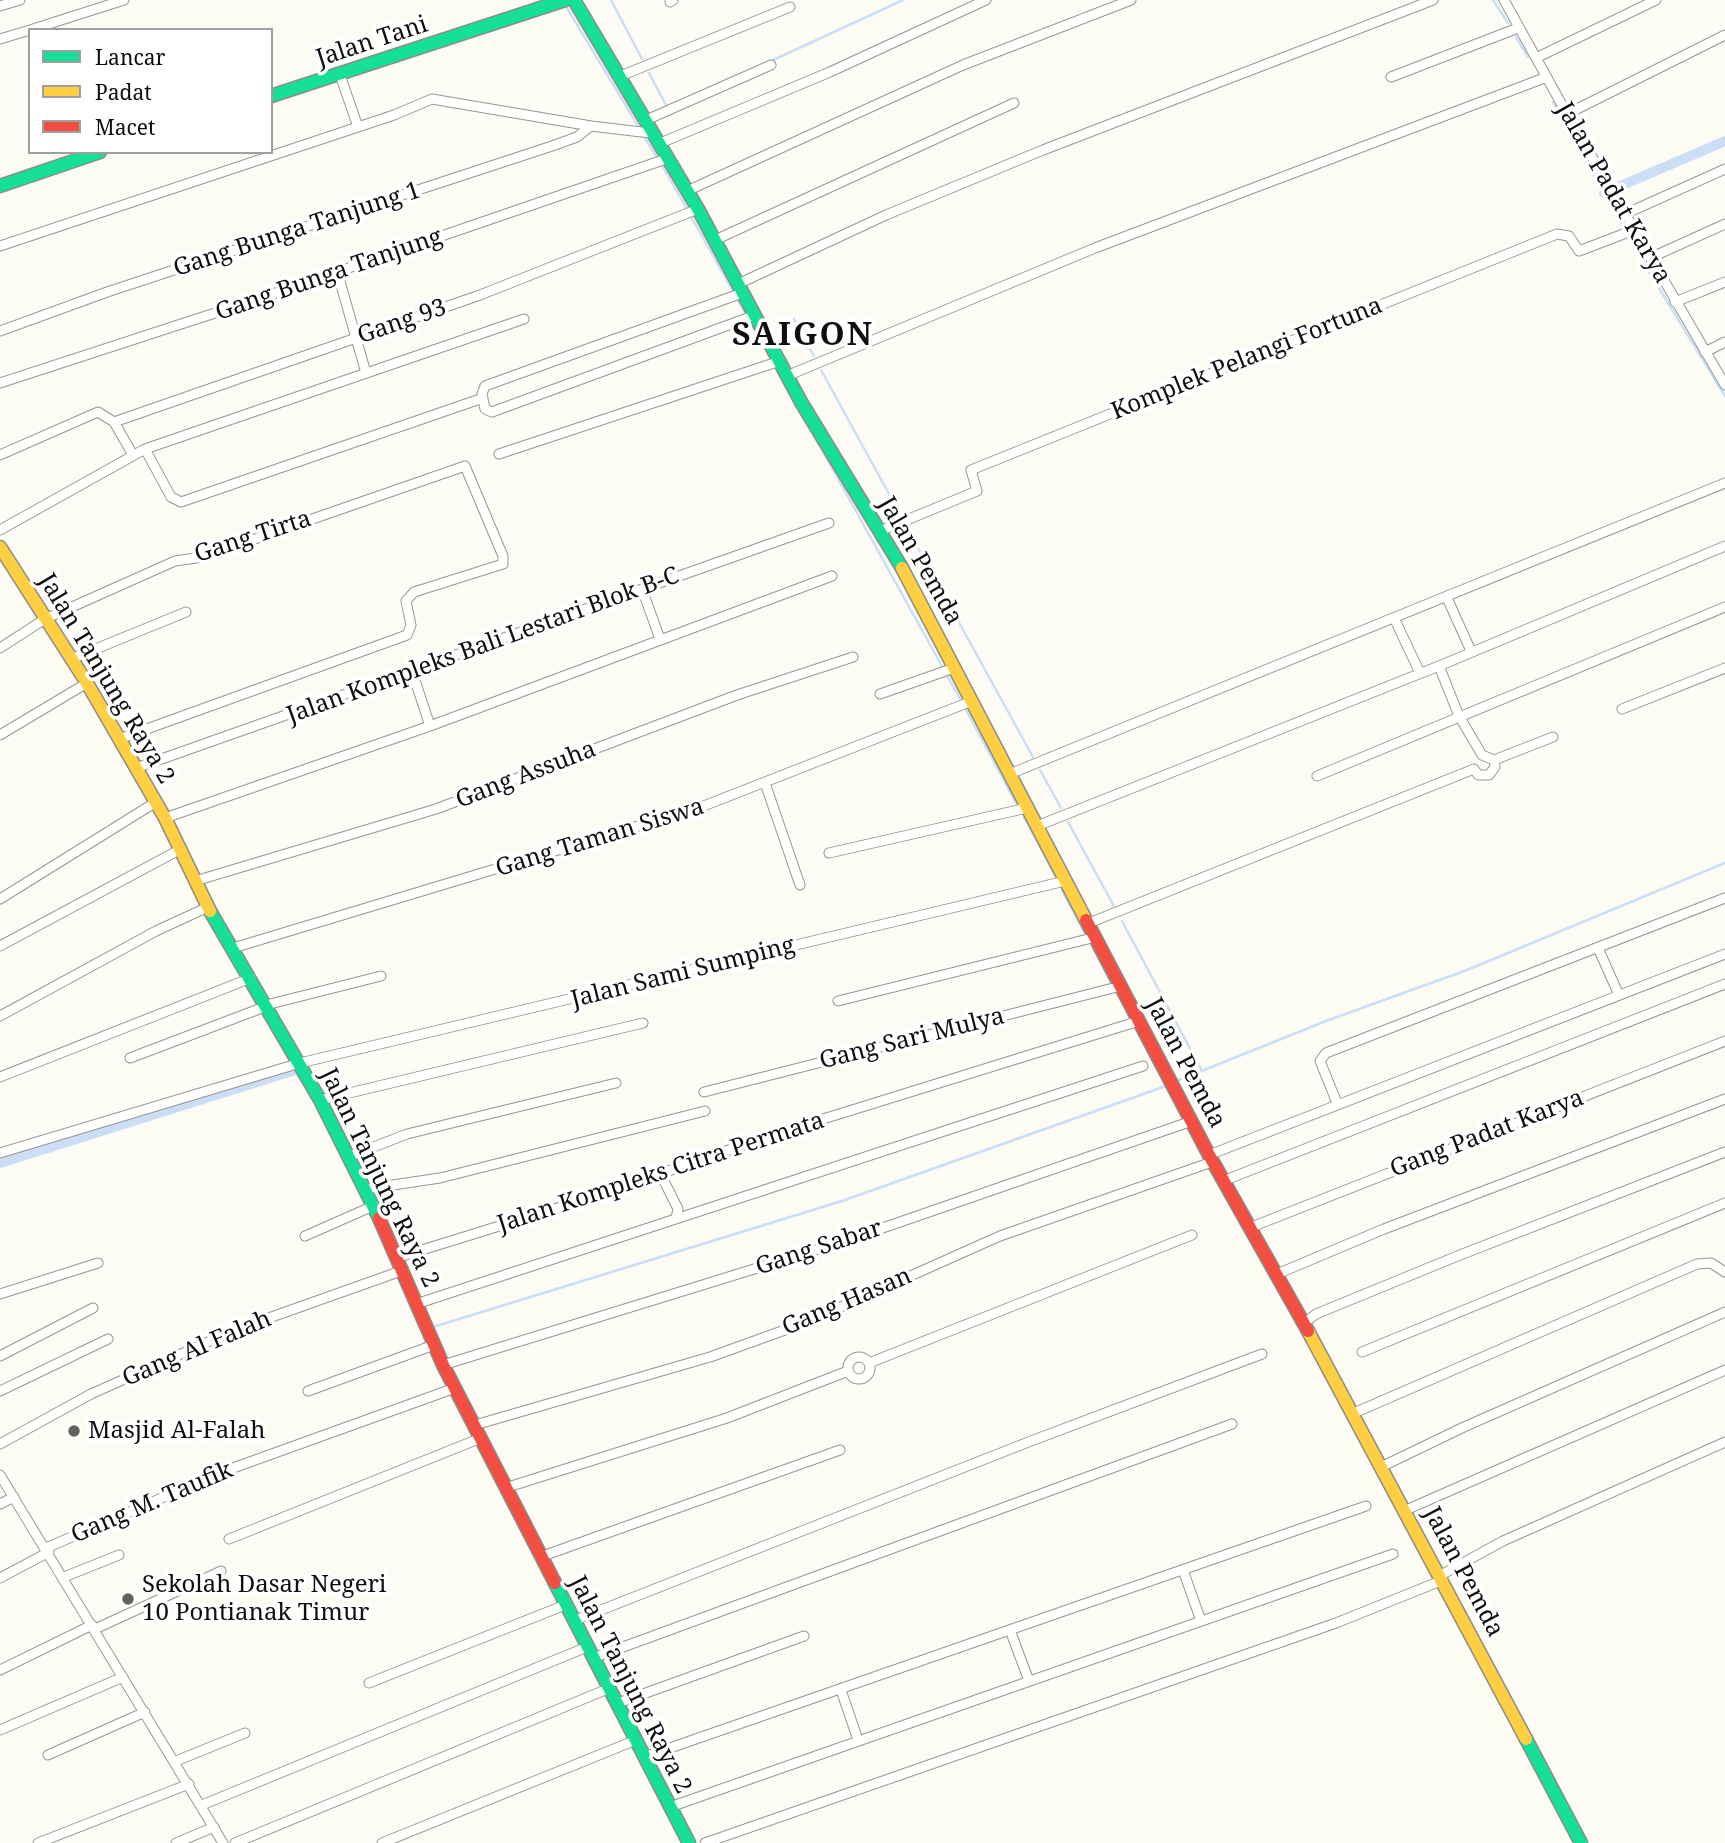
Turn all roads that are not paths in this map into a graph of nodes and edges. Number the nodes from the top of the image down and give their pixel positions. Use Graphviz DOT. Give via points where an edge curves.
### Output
graph roads {
  1 [pos="20,0"];
  2 [pos="124,0"];
  3 [pos="574,0"];
  4 [pos="986,0"];
  5 [pos="1131,0"];
  6 [pos="1433,0"];
  7 [pos="1504,0"];
  8 [pos="1656,0"];
  9 [pos="561,2"];
  10 [pos="0,6"];
  11 [pos="790,7"];
  12 [pos="36,28"];
  13 [pos="1518,28"];
  14 [pos="28,31"];
  15 [pos="1725,35"];
  16 [pos="0,39"];
  17 [pos="1538,57"];
  18 [pos="771,65"];
  19 [pos="341,75"];
  20 [pos="618,77"];
  21 [pos="1547,77"];
  22 [pos="1391,78"];
  23 [pos="273,95"];
  24 [pos="1014,103"];
  25 [pos="1567,114"];
  26 [pos="591,126"];
  27 [pos="358,127"];
  28 [pos="650,133"];
  29 [pos="94,154"];
  30 [pos="661,160"];
  31 [pos="1725,169"];
  32 [pos="0,186"];
  33 [pos="687,191"];
  34 [pos="692,212"];
  35 [pos="1625,214"];
  36 [pos="1725,224"];
  37 [pos="1634,230"];
  38 [pos="715,240"];
  39 [pos="0,246"];
  40 [pos="1650,258"];
  41 [pos="337,271"];
  42 [pos="1725,282"];
  43 [pos="738,292"];
  44 [pos="1675,302"];
  45 [pos="750,318"];
  46 [pos="524,319"];
  47 [pos="0,331"];
  48 [pos="354,339"];
  49 [pos="1725,342"];
  50 [pos="1705,352"];
  51 [pos="776,362"];
  52 [pos="366,373"];
  53 [pos="789,375"];
  54 [pos="0,383"];
  55 [pos="1725,385"];
  56 [pos="483,398"];
  57 [pos="114,422"];
  58 [pos="145,449"];
  59 [pos="499,454"];
  60 [pos="0,455"];
  61 [pos="133,455"];
  62 [pos="1725,483"];
  63 [pos="829,523"];
  64 [pos="0,530"];
  65 [pos="880,531"];
  66 [pos="1725,546"];
  67 [pos="0,547"];
  68 [pos="832,576"];
  69 [pos="642,589"];
  70 [pos="1447,598"];
  71 [pos="1725,607"];
  72 [pos="186,612"];
  73 [pos="45,619"];
  74 [pos="1395,620"];
  75 [pos="660,639"];
  76 [pos="0,648"];
  77 [pos="1471,651"];
  78 [pos="853,657"];
  79 [pos="71,659"];
  80 [pos="1439,666"];
  81 [pos="954,668"];
  82 [pos="1725,668"];
  83 [pos="412,671"];
  84 [pos="1420,673"];
  85 [pos="87,683"];
  86 [pos="880,694"];
  87 [pos="965,705"];
  88 [pos="1622,709"];
  89 [pos="1459,716"];
  90 [pos="430,726"];
  91 [pos="0,735"];
  92 [pos="1553,737"];
  93 [pos="118,739"];
  94 [pos="1482,755"];
  95 [pos="1494,760"];
  96 [pos="136,768"];
  97 [pos="1474,769"];
  98 [pos="1012,774"];
  99 [pos="1317,776"];
  100 [pos="765,783"];
  101 [pos="156,802"];
  102 [pos="1027,808"];
  103 [pos="165,818"];
  104 [pos="1037,826"];
  105 [pos="179,850"];
  106 [pos="829,853"];
  107 [pos="195,881"];
  108 [pos="1065,881"];
  109 [pos="800,885"];
  110 [pos="1725,898"];
  111 [pos="0,899"];
  112 [pos="208,906"];
  113 [pos="1089,923"];
  114 [pos="1096,937"];
  115 [pos="0,946"];
  116 [pos="233,948"];
  117 [pos="1598,948"];
  118 [pos="1725,954"];
  119 [pos="381,976"];
  120 [pos="251,978"];
  121 [pos="1725,984"];
  122 [pos="1121,986"];
  123 [pos="1619,995"];
  124 [pos="838,1001"];
  125 [pos="267,1006"];
  126 [pos="0,1016"];
  127 [pos="1139,1021"];
  128 [pos="643,1023"];
  129 [pos="1725,1041"];
  130 [pos="130,1058"];
  131 [pos="300,1063"];
  132 [pos="1143,1066"];
  133 [pos="0,1077"];
  134 [pos="616,1083"];
  135 [pos="704,1092"];
  136 [pos="1725,1099"];
  137 [pos="320,1100"];
  138 [pos="1337,1103"];
  139 [pos="705,1111"];
  140 [pos="1192,1121"];
  141 [pos="1725,1152"];
  142 [pos="0,1153"];
  143 [pos="348,1157"];
  144 [pos="1210,1158"];
  145 [pos="660,1173"];
  146 [pos="1223,1181"];
  147 [pos="366,1189"];
  148 [pos="1725,1203"];
  149 [pos="373,1206"];
  150 [pos="676,1218"];
  151 [pos="1249,1228"];
  152 [pos="1192,1235"];
  153 [pos="305,1236"];
  154 [pos="396,1258"];
  155 [pos="98,1263"];
  156 [pos="401,1271"];
  157 [pos="1725,1272"];
  158 [pos="1277,1274"];
  159 [pos="0,1294"];
  160 [pos="416,1304"];
  161 [pos="93,1308"];
  162 [pos="1725,1312"];
  163 [pos="1303,1324"];
  164 [pos="108,1339"];
  165 [pos="434,1345"];
  166 [pos="1362,1352"];
  167 [pos="1262,1354"];
  168 [pos="0,1356"];
  169 [pos="869,1363"];
  170 [pos="443,1365"];
  171 [pos="1725,1370"];
  172 [pos="848,1371"];
  173 [pos="455,1388"];
  174 [pos="0,1391"];
  175 [pos="309,1391"];
  176 [pos="1354,1413"];
  177 [pos="1232,1424"];
  178 [pos="475,1425"];
  179 [pos="481,1438"];
  180 [pos="1725,1442"];
  181 [pos="0,1444"];
  182 [pos="840,1450"];
  183 [pos="1383,1466"];
  184 [pos="0,1475"];
  185 [pos="505,1488"];
  186 [pos="14,1497"];
  187 [pos="0,1504"];
  188 [pos="1366,1506"];
  189 [pos="1406,1510"];
  190 [pos="229,1539"];
  191 [pos="48,1550"];
  192 [pos="1393,1554"];
  193 [pos="119,1555"];
  194 [pos="540,1557"];
  195 [pos="1183,1570"];
  196 [pos="221,1571"];
  197 [pos="64,1577"];
  198 [pos="1442,1577"];
  199 [pos="0,1578"];
  200 [pos="565,1605"];
  201 [pos="573,1621"];
  202 [pos="1201,1621"];
  203 [pos="93,1627"];
  204 [pos="1010,1630"];
  205 [pos="804,1636"];
  206 [pos="590,1652"];
  207 [pos="0,1670"];
  208 [pos="124,1677"];
  209 [pos="1029,1681"];
  210 [pos="369,1683"];
  211 [pos="610,1688"];
  212 [pos="841,1690"];
  213 [pos="618,1703"];
  214 [pos="145,1712"];
  215 [pos="0,1730"];
  216 [pos="245,1733"];
  217 [pos="636,1740"];
  218 [pos="858,1740"];
  219 [pos="48,1755"];
  220 [pos="644,1757"];
  221 [pos="176,1761"];
  222 [pos="189,1784"];
  223 [pos="202,1805"];
  224 [pos="670,1807"];
  225 [pos="214,1826"];
  226 [pos="38,1843"];
  227 [pos="176,1843"];
  228 [pos="223,1843"];
  229 [pos="235,1843"];
  230 [pos="382,1843"];
  231 [pos="689,1843"];
  232 [pos="705,1843"];
  233 [pos="1581,1843"];
  1 -- 10 [label="street"];
  2 -- 12 [label="street"];
  3 -- 20 [label="street, Jalan Pemda"];
  4 -- 28 [label="street" via="830,72"];
  5 -- 33 [label="street" via="963,65"];
  6 -- 43 [label="street" via="886,215"];
  7 -- 13 [label="street, Jalan Padat Karya"];
  8 -- 17 [label="street"];
  9 -- 19 [label="street, Jalan Tani"];
  11 -- 20 [label="street"];
  13 -- 17 [label="street, Jalan Padat Karya"];
  13 -- 22 [label="street"];
  14 -- 16 [label="street"];
  15 -- 25 [label="street"];
  17 -- 21 [label="street, Jalan Padat Karya"];
  18 -- 28 [label="street"];
  19 -- 23 [label="street, Jalan Tani"];
  19 -- 27 [label="street"];
  20 -- 28 [label="street, Jalan Pemda"];
  21 -- 25 [label="street, Jalan Padat Karya"];
  21 -- 53 [label="street" via="1095,247"];
  24 -- 38 [label="street"];
  25 -- 35 [label="street, Jalan Padat Karya"];
  26 -- 27 [label="street" via="432,99"];
  26 -- 28 [label="street"];
  26 -- 47 [label="street, Gang Bunga Tanjung 1" via="552,146"];
  27 -- 39 [label="street"];
  28 -- 30 [label="street, Jalan Pemda"];
  29 -- 32 [label="street"];
  30 -- 33 [label="street, Jalan Pemda"];
  30 -- 41 [label="street, Gang Bunga Tanjung"];
  31 -- 35 [label="street"];
  33 -- 34 [label="street, Jalan Pemda"];
  34 -- 38 [label="street, Jalan Pemda"];
  34 -- 48 [label="street, Gang 93"];
  35 -- 37 [label="street, Jalan Padat Karya"];
  36 -- 40 [label="street"];
  37 -- 40 [label="street, Jalan Padat Karya"];
  37 -- 65 [label="street, Komplek Pelangi Fortuna" via="1579,251 1565,233 1544,239 971,470 977,491"];
  38 -- 43 [label="street, Jalan Pemda"];
  40 -- 44 [label="street, Jalan Padat Karya"];
  41 -- 48 [label="street"];
  41 -- 54 [label="street, Gang Bunga Tanjung"];
  42 -- 44 [label="street"];
  43 -- 45 [label="street, Jalan Pemda"];
  43 -- 56 [label="street" via="485,386"];
  44 -- 50 [label="street, Jalan Padat Karya"];
  45 -- 51 [label="street, Jalan Pemda"];
  45 -- 56 [label="street" via="492,412 485,409"];
  46 -- 52 [label="street"];
  48 -- 52 [label="street"];
  48 -- 57 [label="street, Gang 93"];
  49 -- 50 [label="street"];
  50 -- 55 [label="street, Jalan Padat Karya"];
  51 -- 53 [label="street, Jalan Pemda"];
  51 -- 59 [label="street"];
  52 -- 58 [label="street"];
  53 -- 65 [label="street, Jalan Pemda"];
  56 -- 58 [label="street" via="181,502 171,497"];
  57 -- 60 [label="street" via="93,412"];
  57 -- 61 [label="street"];
  58 -- 61 [label="street"];
  61 -- 64 [label="street"];
  62 -- 70 [label="street"];
  63 -- 69 [label="street, Jalan Kompleks Bali Lestari Blok B-C"];
  65 -- 81 [label="street, Jalan Pemda"];
  66 -- 77 [label="street"];
  67 -- 73 [label="street, Jalan Tanjung Raya 2"];
  68 -- 75 [label="street"];
  69 -- 75 [label="street"];
  69 -- 83 [label="street, Jalan Kompleks Bali Lestari Blok B-C"];
  70 -- 74 [label="street"];
  70 -- 77 [label="street"];
  71 -- 89 [label="street"];
  72 -- 79 [label="street"];
  73 -- 76 [label="street, Gang Tirta"];
  73 -- 79 [label="street, Jalan Tanjung Raya 2"];
  73 -- 93 [label="street, Gang Tirta" via="175,561 203,557 465,466 503,564 414,592 407,601 411,625 407,635"];
  74 -- 84 [label="street"];
  74 -- 98 [label="street"];
  75 -- 90 [label="street"];
  77 -- 80 [label="street"];
  78 -- 107 [label="street, Gang Assuha" via="737,695 436,809"];
  79 -- 85 [label="street, Jalan Tanjung Raya 2"];
  80 -- 84 [label="street"];
  80 -- 89 [label="street"];
  81 -- 86 [label="street"];
  81 -- 87 [label="street, Jalan Pemda"];
  82 -- 88 [label="street"];
  83 -- 90 [label="street"];
  83 -- 96 [label="street, Jalan Kompleks Bali Lestari Blok B-C"];
  84 -- 104 [label="street"];
  85 -- 91 [label="street"];
  85 -- 93 [label="street, Jalan Tanjung Raya 2"];
  87 -- 98 [label="street, Jalan Pemda"];
  87 -- 100 [label="street, Gang Taman Siswa"];
  89 -- 94 [label="street"];
  89 -- 99 [label="street"];
  90 -- 103 [label="street"];
  92 -- 95 [label="street"];
  93 -- 96 [label="street, Jalan Tanjung Raya 2"];
  94 -- 95 [label="street"];
  94 -- 97 [label="street" via="1475,760"];
  95 -- 97 [label="street" via="1489,775 1478,775"];
  96 -- 101 [label="street, Jalan Tanjung Raya 2"];
  97 -- 113 [label="street"];
  98 -- 102 [label="street, Jalan Pemda"];
  100 -- 109 [label="street"];
  100 -- 116 [label="street, Gang Taman Siswa" via="654,822"];
  101 -- 103 [label="street, Jalan Tanjung Raya 2"];
  101 -- 111 [label="street"];
  102 -- 104 [label="street, Jalan Pemda"];
  102 -- 106 [label="street"];
  103 -- 105 [label="street, Jalan Tanjung Raya 2"];
  104 -- 108 [label="street, Jalan Pemda"];
  105 -- 107 [label="street, Jalan Tanjung Raya 2"];
  105 -- 115 [label="street"];
  107 -- 112 [label="street, Jalan Tanjung Raya 2"];
  108 -- 113 [label="street, Jalan Pemda"];
  108 -- 131 [label="street, Jalan Sami Sumping"];
  110 -- 117 [label="street"];
  112 -- 116 [label="street, Jalan Tanjung Raya 2"];
  112 -- 126 [label="street"];
  113 -- 114 [label="street, Jalan Pemda"];
  114 -- 122 [label="street, Jalan Pemda"];
  114 -- 124 [label="street"];
  116 -- 120 [label="street, Jalan Tanjung Raya 2"];
  117 -- 123 [label="street"];
  117 -- 138 [label="street" via="1326,1053 1321,1065"];
  118 -- 123 [label="street, Gang Hasan"];
  119 -- 125 [label="street"];
  120 -- 125 [label="street, Jalan Tanjung Raya 2"];
  120 -- 133 [label="street"];
  121 -- 146 [label="street"];
  122 -- 127 [label="street, Jalan Pemda"];
  122 -- 135 [label="street, Gang Sari Mulya"];
  123 -- 138 [label="street, Gang Hasan"];
  125 -- 130 [label="street"];
  125 -- 131 [label="street, Jalan Tanjung Raya 2"];
  127 -- 140 [label="street, Jalan Pemda"];
  127 -- 145 [label="street, Jalan Kompleks Citra Permata"];
  128 -- 137 [label="street"];
  129 -- 151 [label="street, Gang Padat Karya"];
  131 -- 137 [label="street, Jalan Tanjung Raya 2"];
  131 -- 142 [label="street, Jalan Sami Sumping"];
  132 -- 150 [label="street"];
  134 -- 143 [label="street" via="407,1134"];
  136 -- 158 [label="street"];
  137 -- 143 [label="street, Jalan Tanjung Raya 2"];
  138 -- 144 [label="street, Gang Hasan"];
  139 -- 147 [label="street" via="440,1178"];
  140 -- 144 [label="street, Jalan Pemda"];
  140 -- 170 [label="street, Gang Sabar" via="845,1241"];
  141 -- 163 [label="street" via="1460,1255 1316,1314"];
  143 -- 147 [label="street, Jalan Tanjung Raya 2"];
  144 -- 146 [label="street, Jalan Pemda"];
  144 -- 178 [label="street, Gang Hasan" via="1000,1236 807,1322 710,1357"];
  145 -- 150 [label="street" via="678,1209"];
  145 -- 154 [label="street, Jalan Kompleks Citra Permata"];
  146 -- 151 [label="street, Jalan Pemda"];
  147 -- 149 [label="street, Jalan Tanjung Raya 2"];
  148 -- 166 [label="street"];
  149 -- 153 [label="street"];
  149 -- 154 [label="street, Jalan Tanjung Raya 2"];
  150 -- 160 [label="street"];
  151 -- 158 [label="street, Jalan Pemda"];
  152 -- 169 [label="street"];
  154 -- 156 [label="street, Jalan Tanjung Raya 2"];
  155 -- 159 [label="street"];
  156 -- 160 [label="street, Jalan Tanjung Raya 2"];
  156 -- 181 [label="street, Gang Al Falah" via="235,1329 91,1394"];
  157 -- 176 [label="street" via="1711,1262 1697,1264"];
  158 -- 163 [label="street, Jalan Pemda"];
  160 -- 165 [label="street, Jalan Tanjung Raya 2"];
  161 -- 168 [label="street"];
  162 -- 183 [label="street"];
  163 -- 176 [label="street, Jalan Pemda"];
  164 -- 174 [label="street"];
  165 -- 170 [label="street, Jalan Tanjung Raya 2"];
  165 -- 175 [label="street"];
  167 -- 201 [label="street"];
  169 -- 172 [label="street" via="855,1358"];
  169 -- 172 [label="street" via="869,1374 860,1380"];
  170 -- 173 [label="street, Jalan Tanjung Raya 2"];
  171 -- 189 [label="street"];
  172 -- 185 [label="street" via="727,1418"];
  173 -- 178 [label="street, Jalan Tanjung Raya 2"];
  173 -- 191 [label="street, Gang M. Taufik" via="222,1472"];
  176 -- 183 [label="street, Jalan Pemda"];
  177 -- 206 [label="street"];
  178 -- 179 [label="street, Jalan Tanjung Raya 2"];
  179 -- 185 [label="street, Jalan Tanjung Raya 2"];
  179 -- 190 [label="street"];
  180 -- 198 [label="street" via="1503,1541"];
  182 -- 194 [label="street"];
  183 -- 189 [label="street, Jalan Pemda"];
  184 -- 186 [label="street"];
  185 -- 194 [label="street, Jalan Tanjung Raya 2"];
  186 -- 187 [label="street"];
  186 -- 191 [label="street"];
  188 -- 195 [label="street"];
  189 -- 198 [label="street, Jalan Pemda"];
  191 -- 197 [label="street"];
  191 -- 199 [label="street, Gang M. Taufik"];
  192 -- 202 [label="street"];
  193 -- 197 [label="street"];
  194 -- 200 [label="street, Jalan Tanjung Raya 2"];
  195 -- 202 [label="street"];
  195 -- 204 [label="street"];
  196 -- 203 [label="street"];
  197 -- 203 [label="street"];
  198 -- 232 [label="street" via="1306,1634"];
  198 -- 233 [label="street, Jalan Pemda"];
  200 -- 201 [label="street, Jalan Tanjung Raya 2"];
  200 -- 210 [label="street"];
  201 -- 206 [label="street, Jalan Tanjung Raya 2"];
  202 -- 209 [label="street"];
  203 -- 207 [label="street"];
  203 -- 208 [label="street"];
  204 -- 209 [label="street"];
  204 -- 212 [label="street"];
  205 -- 213 [label="street"];
  206 -- 211 [label="street, Jalan Tanjung Raya 2"];
  206 -- 223 [label="street"];
  208 -- 214 [label="street"];
  208 -- 215 [label="street"];
  209 -- 218 [label="street"];
  211 -- 213 [label="street, Jalan Tanjung Raya 2"];
  211 -- 229 [label="street"];
  212 -- 218 [label="street"];
  212 -- 220 [label="street"];
  213 -- 217 [label="street, Jalan Tanjung Raya 2"];
  214 -- 219 [label="street"];
  214 -- 221 [label="street"];
  216 -- 221 [label="street"];
  217 -- 220 [label="street, Jalan Tanjung Raya 2"];
  217 -- 230 [label="street"];
  218 -- 224 [label="street"];
  220 -- 224 [label="street, Jalan Tanjung Raya 2"];
  221 -- 222 [label="street"];
  222 -- 223 [label="street"];
  222 -- 226 [label="street"];
  223 -- 225 [label="street"];
  224 -- 231 [label="street, Jalan Tanjung Raya 2"];
  225 -- 227 [label="street"];
  225 -- 228 [label="street"];
}
